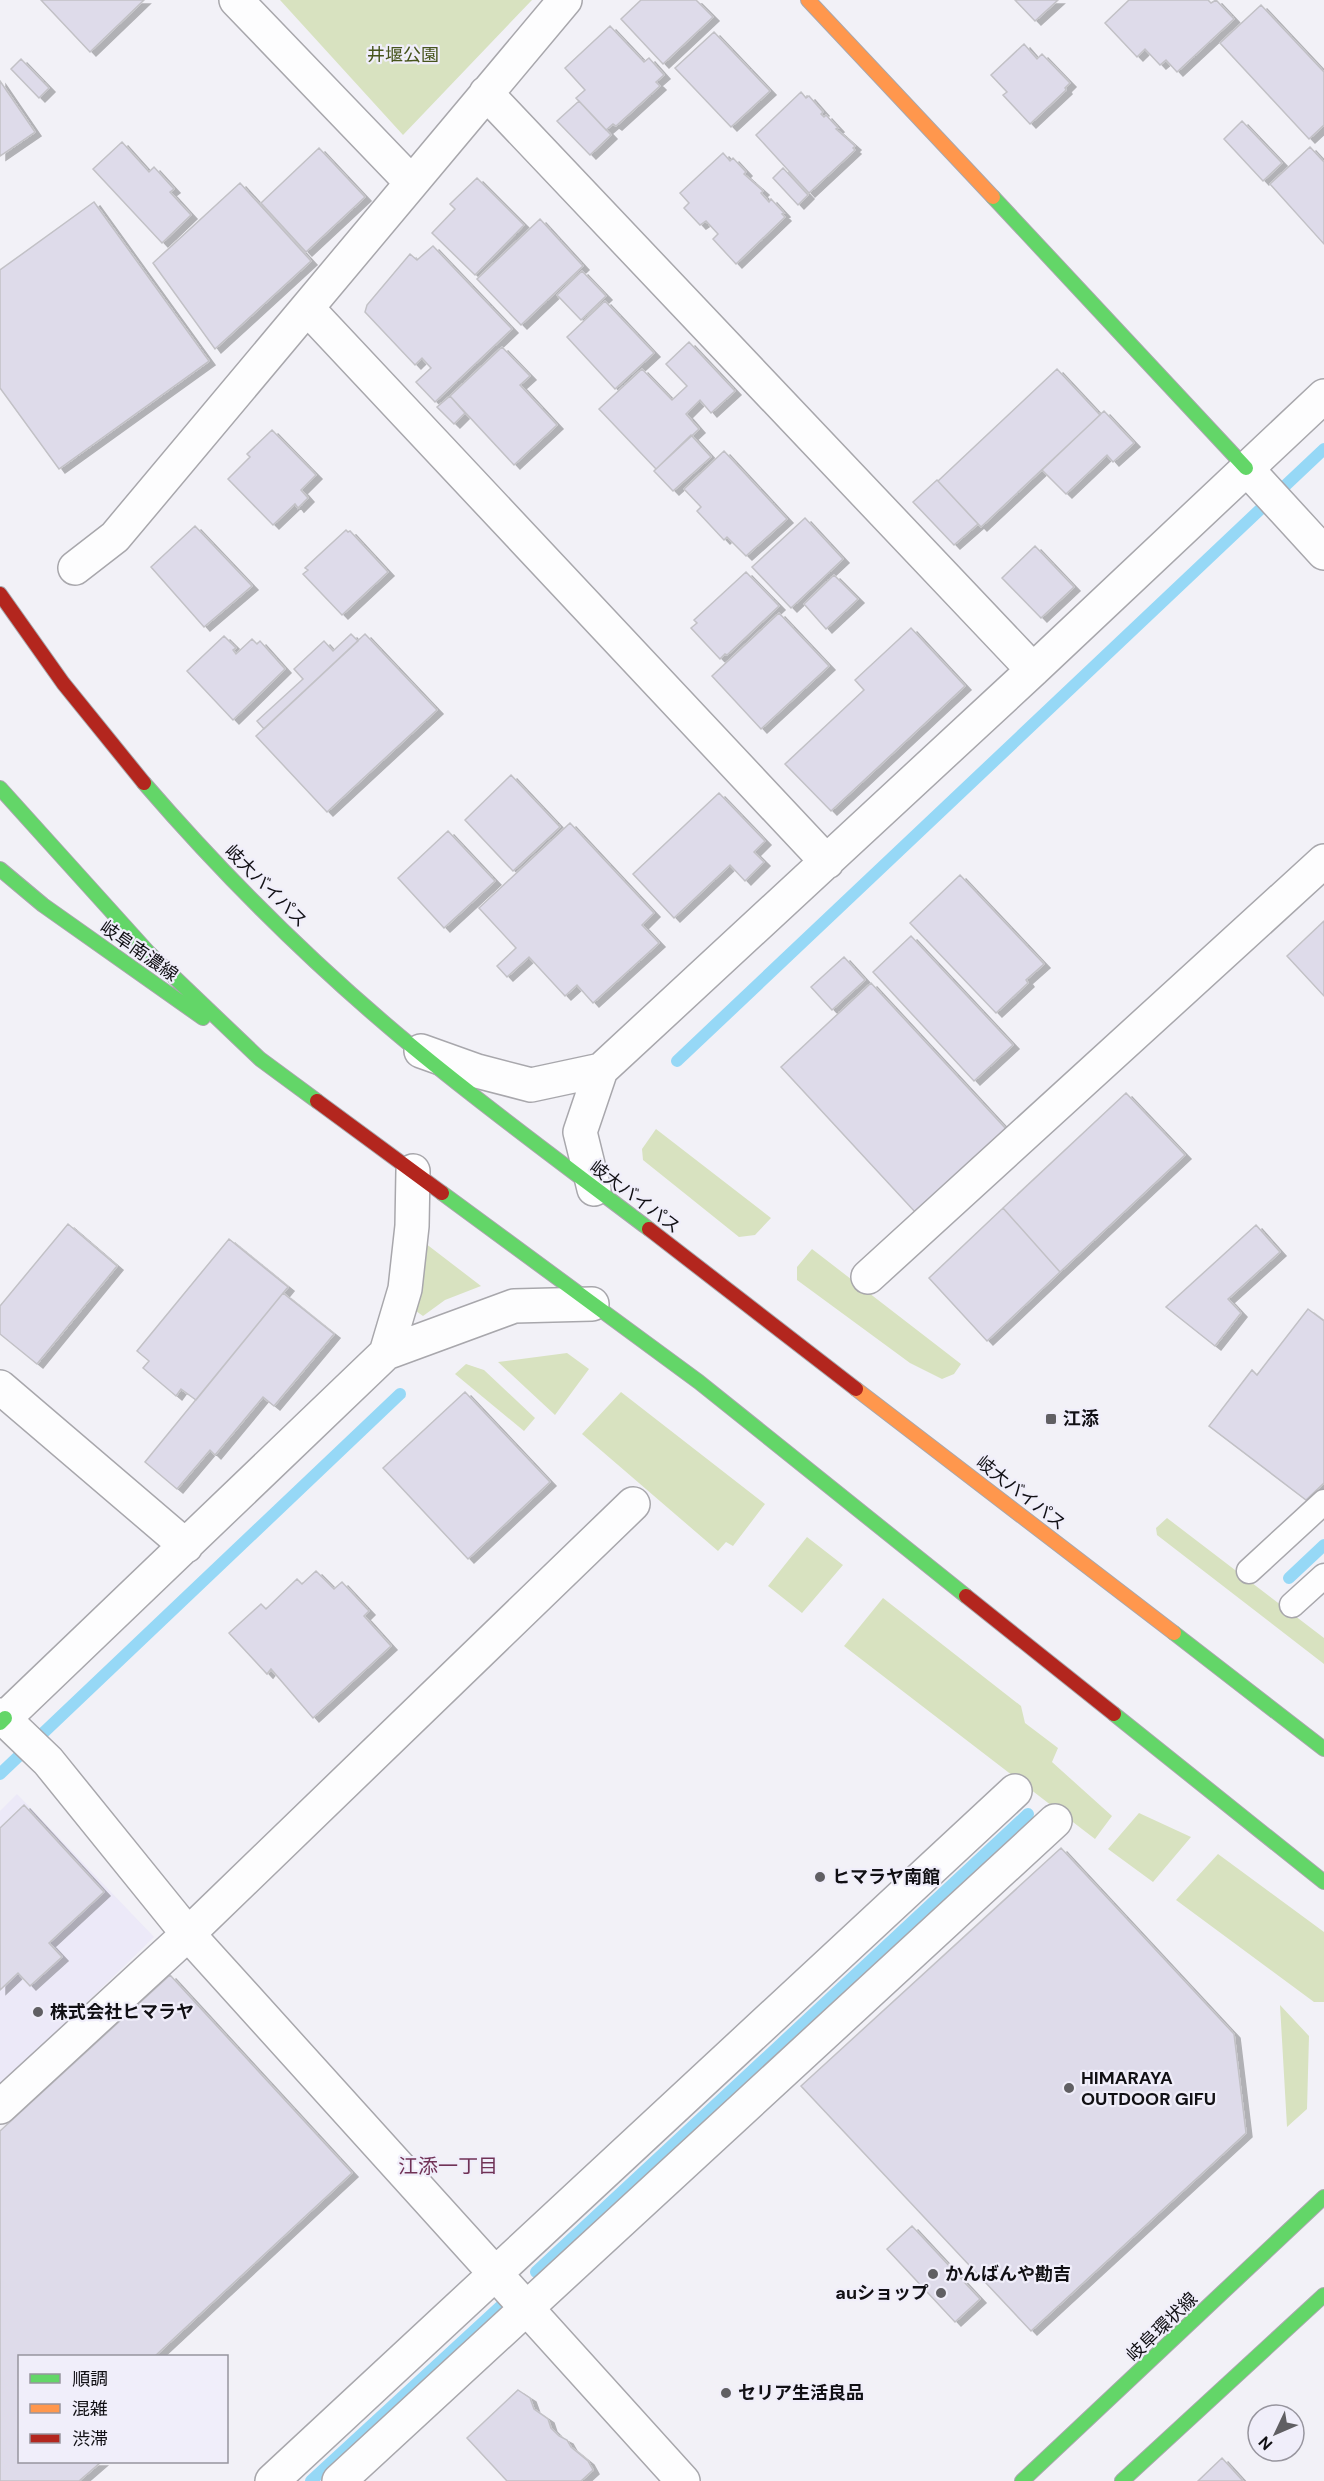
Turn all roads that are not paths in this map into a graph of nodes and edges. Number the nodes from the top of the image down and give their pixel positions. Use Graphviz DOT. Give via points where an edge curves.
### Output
graph roads {
  1 [pos="236,0"];
  2 [pos="565,0"];
  3 [pos="808,0"];
  4 [pos="486,93"];
  5 [pos="411,182"];
  6 [pos="308,309"];
  7 [pos="1324,396"];
  8 [pos="1254,476"];
  9 [pos="1324,553"];
  10 [pos="75,568"];
  11 [pos="0,594"];
  12 [pos="1033,670"];
  13 [pos="0,788"];
  14 [pos="1324,861"];
  15 [pos="827,862"];
  16 [pos="0,869"];
  17 [pos="414,1048"];
  18 [pos="260,1059"];
  19 [pos="601,1070"];
  20 [pos="413,1171"];
  21 [pos="594,1189"];
  22 [pos="868,1276"];
  23 [pos="592,1304"];
  24 [pos="386,1353"];
  25 [pos="0,1387"];
  26 [pos="1324,1502"];
  27 [pos="633,1504"];
  28 [pos="186,1546"];
  29 [pos="1249,1571"];
  30 [pos="1324,1576"];
  31 [pos="1292,1605"];
  32 [pos="5,1722"];
  33 [pos="1324,1749"];
  34 [pos="1015,1791"];
  35 [pos="1054,1821"];
  36 [pos="1324,1882"];
  37 [pos="188,1934"];
  38 [pos="0,2107"];
  39 [pos="1324,2197"];
  40 [pos="495,2274"];
  41 [pos="1324,2295"];
  42 [pos="526,2308"];
  43 [pos="272,2481"];
  44 [pos="339,2481"];
  45 [pos="683,2481"];
  46 [pos="1022,2481"];
  47 [pos="1122,2481"];
  1 -- 5 [label="street"];
  2 -- 4 [label="street"];
  3 -- 8 [label="main road"];
  4 -- 5 [label="street"];
  4 -- 12 [label="street"];
  5 -- 6 [label="street"];
  6 -- 10 [label="street" via="115,537"];
  6 -- 15 [label="street"];
  7 -- 8 [label="street"];
  8 -- 9 [label="street"];
  8 -- 12 [label="street"];
  11 -- 17 [label="main road, 岐大バイパス" via="33,644 119,756 194,839 279,927"];
  12 -- 15 [label="street"];
  13 -- 18 [label="main road" via="148,952"];
  14 -- 22 [label="street"];
  15 -- 19 [label="street"];
  16 -- 18 [label="main road, 岐阜南濃線" via="43,905"];
  17 -- 19 [label="street" via="531,1085"];
  17 -- 21 [label="main road, 岐大バイパス"];
  18 -- 20 [label="main road"];
  19 -- 21 [label="street" via="580,1132"];
  20 -- 23 [label="main road"];
  20 -- 24 [label="street" via="405,1289"];
  21 -- 33 [label="main road, 岐大バイパス"];
  23 -- 24 [label="street" via="514,1306"];
  23 -- 36 [label="main road" via="699,1382"];
  24 -- 28 [label="street"];
  25 -- 28 [label="street"];
  26 -- 29 [label="lane"];
  27 -- 37 [label="street"];
  28 -- 32 [label="street"];
  30 -- 31 [label="lane"];
  32 -- 37 [label="street" via="48,1761"];
  34 -- 40 [label="street"];
  35 -- 42 [label="street"];
  37 -- 38 [label="street"];
  37 -- 40 [label="street"];
  39 -- 46 [label="main road, 岐阜環状線"];
  40 -- 42 [label="street"];
  40 -- 43 [label="street"];
  41 -- 47 [label="main road"];
  42 -- 44 [label="street"];
  42 -- 45 [label="street"];
}
